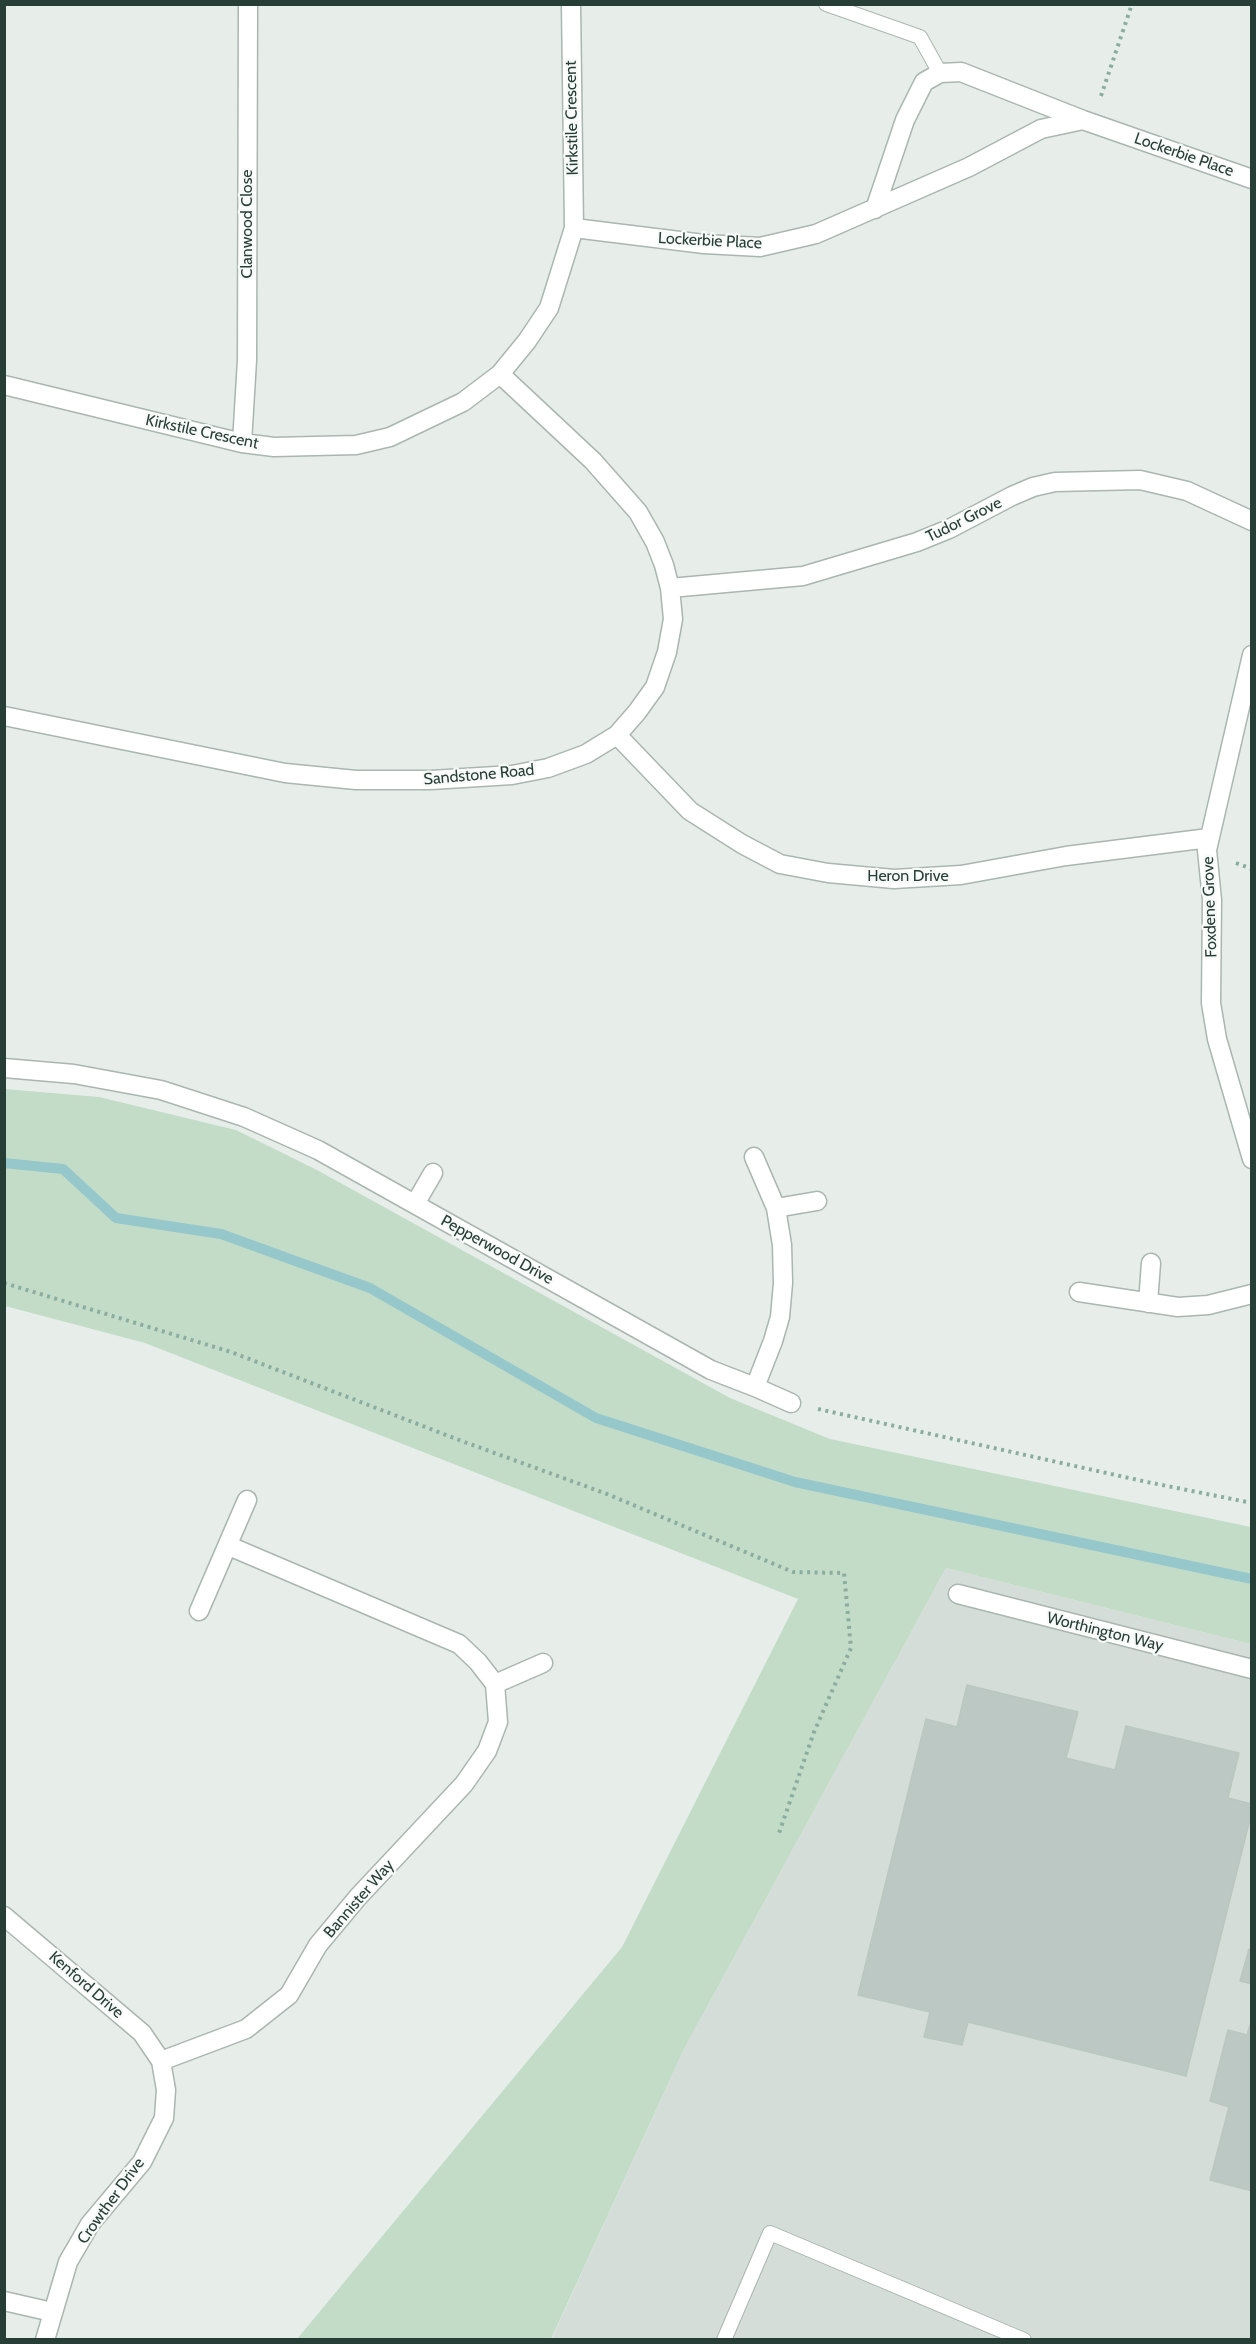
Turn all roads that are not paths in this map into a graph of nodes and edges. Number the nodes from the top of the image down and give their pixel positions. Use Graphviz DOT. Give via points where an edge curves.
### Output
graph roads {
  1 [pos="248,4"];
  2 [pos="571,4"];
  3 [pos="826,4"];
  4 [pos="940,73"];
  5 [pos="1088,121"];
  6 [pos="1251,179"];
  7 [pos="875,209"];
  8 [pos="574,228"];
  9 [pos="500,374"];
  10 [pos="4,386"];
  11 [pos="242,443"];
  12 [pos="1251,521"];
  13 [pos="670,588"];
  14 [pos="1251,655"];
  15 [pos="4,716"];
  16 [pos="617,735"];
  17 [pos="1209,838"];
  18 [pos="4,1068"];
  19 [pos="754,1157"];
  20 [pos="1251,1159"];
  21 [pos="433,1173"];
  22 [pos="817,1201"];
  23 [pos="415,1204"];
  24 [pos="776,1208"];
  25 [pos="1151,1263"];
  26 [pos="1079,1292"];
  27 [pos="1251,1294"];
  28 [pos="1148,1303"];
  29 [pos="755,1387"];
  30 [pos="791,1403"];
  31 [pos="247,1500"];
  32 [pos="229,1546"];
  33 [pos="958,1594"];
  34 [pos="200,1611"];
  35 [pos="543,1663"];
  36 [pos="1251,1669"];
  37 [pos="495,1684"];
  38 [pos="4,1916"];
  39 [pos="161,2061"];
  40 [pos="4,2301"];
  41 [pos="52,2312"];
  42 [pos="45,2340"];
  43 [pos="724,2340"];
  44 [pos="1024,2340"];
  1 -- 11 [label="street, Clanwood Close" via="247,360"];
  2 -- 8 [label="street, Kirkstile Crescent"];
  3 -- 4 [label="lane" via="920,37"];
  4 -- 5 [label="street, Lockerbie Place" via="962,72"];
  4 -- 7 [label="street" via="924,82 905,120"];
  5 -- 6 [label="street, Lockerbie Place"];
  5 -- 7 [label="street, Lockerbie Place" via="1041,129"];
  7 -- 8 [label="street, Lockerbie Place" via="816,234 760,247"];
  8 -- 9 [label="street, Kirkstile Crescent" via="549,308"];
  9 -- 11 [label="street, Kirkstile Crescent" via="463,402 390,437 356,445 274,447"];
  9 -- 13 [label="street, Sandstone Road" via="593,461 638,512 655,542"];
  10 -- 11 [label="street, Kirkstile Crescent"];
  12 -- 13 [label="street, Tudor Grove" via="1187,491 1140,480 1056,482 1023,491 949,530 814,573 739,584"];
  13 -- 16 [label="street, Sandstone Road" via="673,620 658,678"];
  14 -- 17 [label="street, Foxdene Grove"];
  15 -- 16 [label="street, Sandstone Road" via="285,773 356,780 430,780 521,773 586,754"];
  16 -- 17 [label="street, Heron Drive" via="690,812 780,864 828,873 894,879 961,875 1066,856"];
  17 -- 20 [label="street, Foxdene Grove" via="1211,1003 1216,1039"];
  18 -- 23 [label="street, Pepperwood Drive" via="74,1074 161,1090 244,1117 318,1150"];
  19 -- 24 [label="street"];
  21 -- 23 [label="street"];
  22 -- 24 [label="street"];
  23 -- 29 [label="street, Pepperwood Drive" via="711,1370"];
  24 -- 29 [label="street" via="782,1245 780,1317"];
  25 -- 28 [label="street"];
  26 -- 28 [label="street"];
  27 -- 28 [label="street" via="1208,1305"];
  29 -- 30 [label="street, Pepperwood Drive"];
  31 -- 32 [label="street"];
  32 -- 34 [label="street"];
  32 -- 37 [label="street" via="459,1644"];
  33 -- 36 [label="street, Worthington Way"];
  35 -- 37 [label="street"];
  37 -- 39 [label="street, Bannister Way" via="498,1722 487,1751 464,1785 318,1945 288,1995 246,2030"];
  38 -- 39 [label="street, Kenford Drive" via="142,2033"];
  39 -- 41 [label="street, Crowther Drive" via="166,2090 164,2118 142,2162 90,2224 68,2262"];
  40 -- 41 [label="street"];
  41 -- 42 [label="street, Crowther Drive"];
  43 -- 44 [label="lane" via="771,2232"];
}
